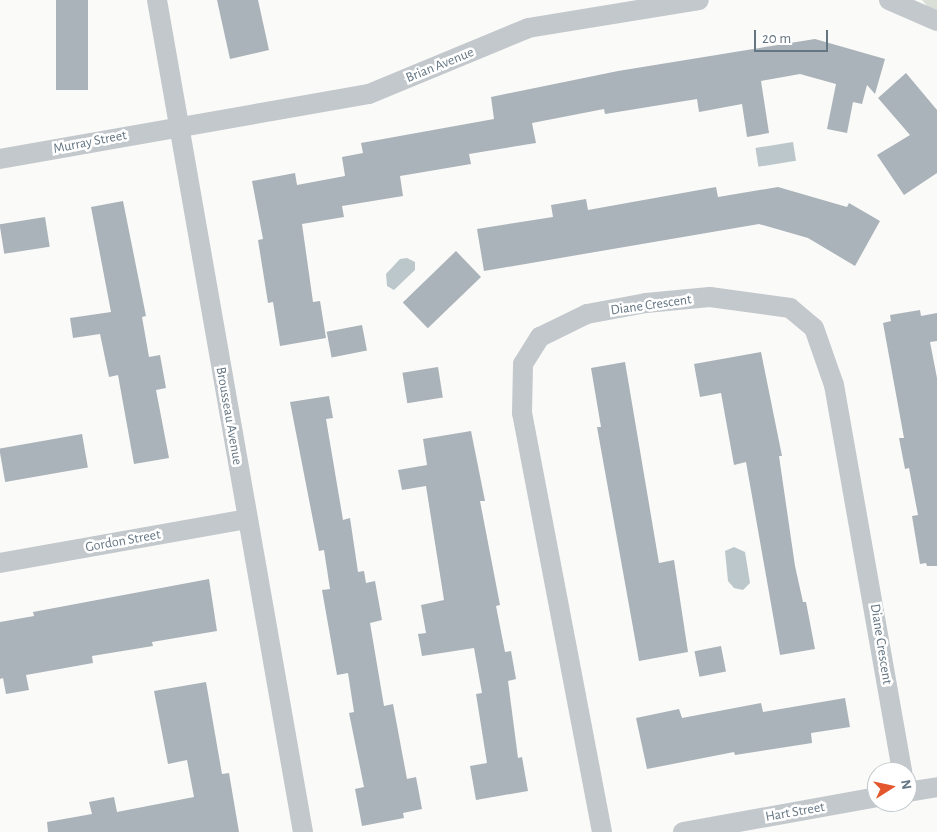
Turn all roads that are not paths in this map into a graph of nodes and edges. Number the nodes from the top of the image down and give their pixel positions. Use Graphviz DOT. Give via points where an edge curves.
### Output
graph roads {
  1 [pos="157,0"];
  2 [pos="699,0"];
  3 [pos="889,0"];
  4 [pos="937,21"];
  5 [pos="180,125"];
  6 [pos="0,159"];
  7 [pos="247,519"];
  8 [pos="0,563"];
  9 [pos="900,762"];
  10 [pos="937,787"];
  11 [pos="917,790"];
  12 [pos="867,799"];
  13 [pos="303,832"];
  14 [pos="602,832"];
  15 [pos="683,832"];
  1 -- 5 [label="street, Brousseau Avenue"];
  2 -- 5 [label="street, Brian Avenue" via="528,28 369,94"];
  3 -- 4 [label="street"];
  5 -- 6 [label="street, Murray Street"];
  5 -- 7 [label="street, Brousseau Avenue"];
  7 -- 8 [label="street, Gordon Street"];
  7 -- 13 [label="street, Brousseau Avenue"];
  9 -- 14 [label="street, Diane Crescent" via="834,385 814,328 790,308 710,297 587,314 540,337 523,364 522,413"];
  10 -- 11 [label="street"];
  12 -- 15 [label="street, Hart Street"];
}
